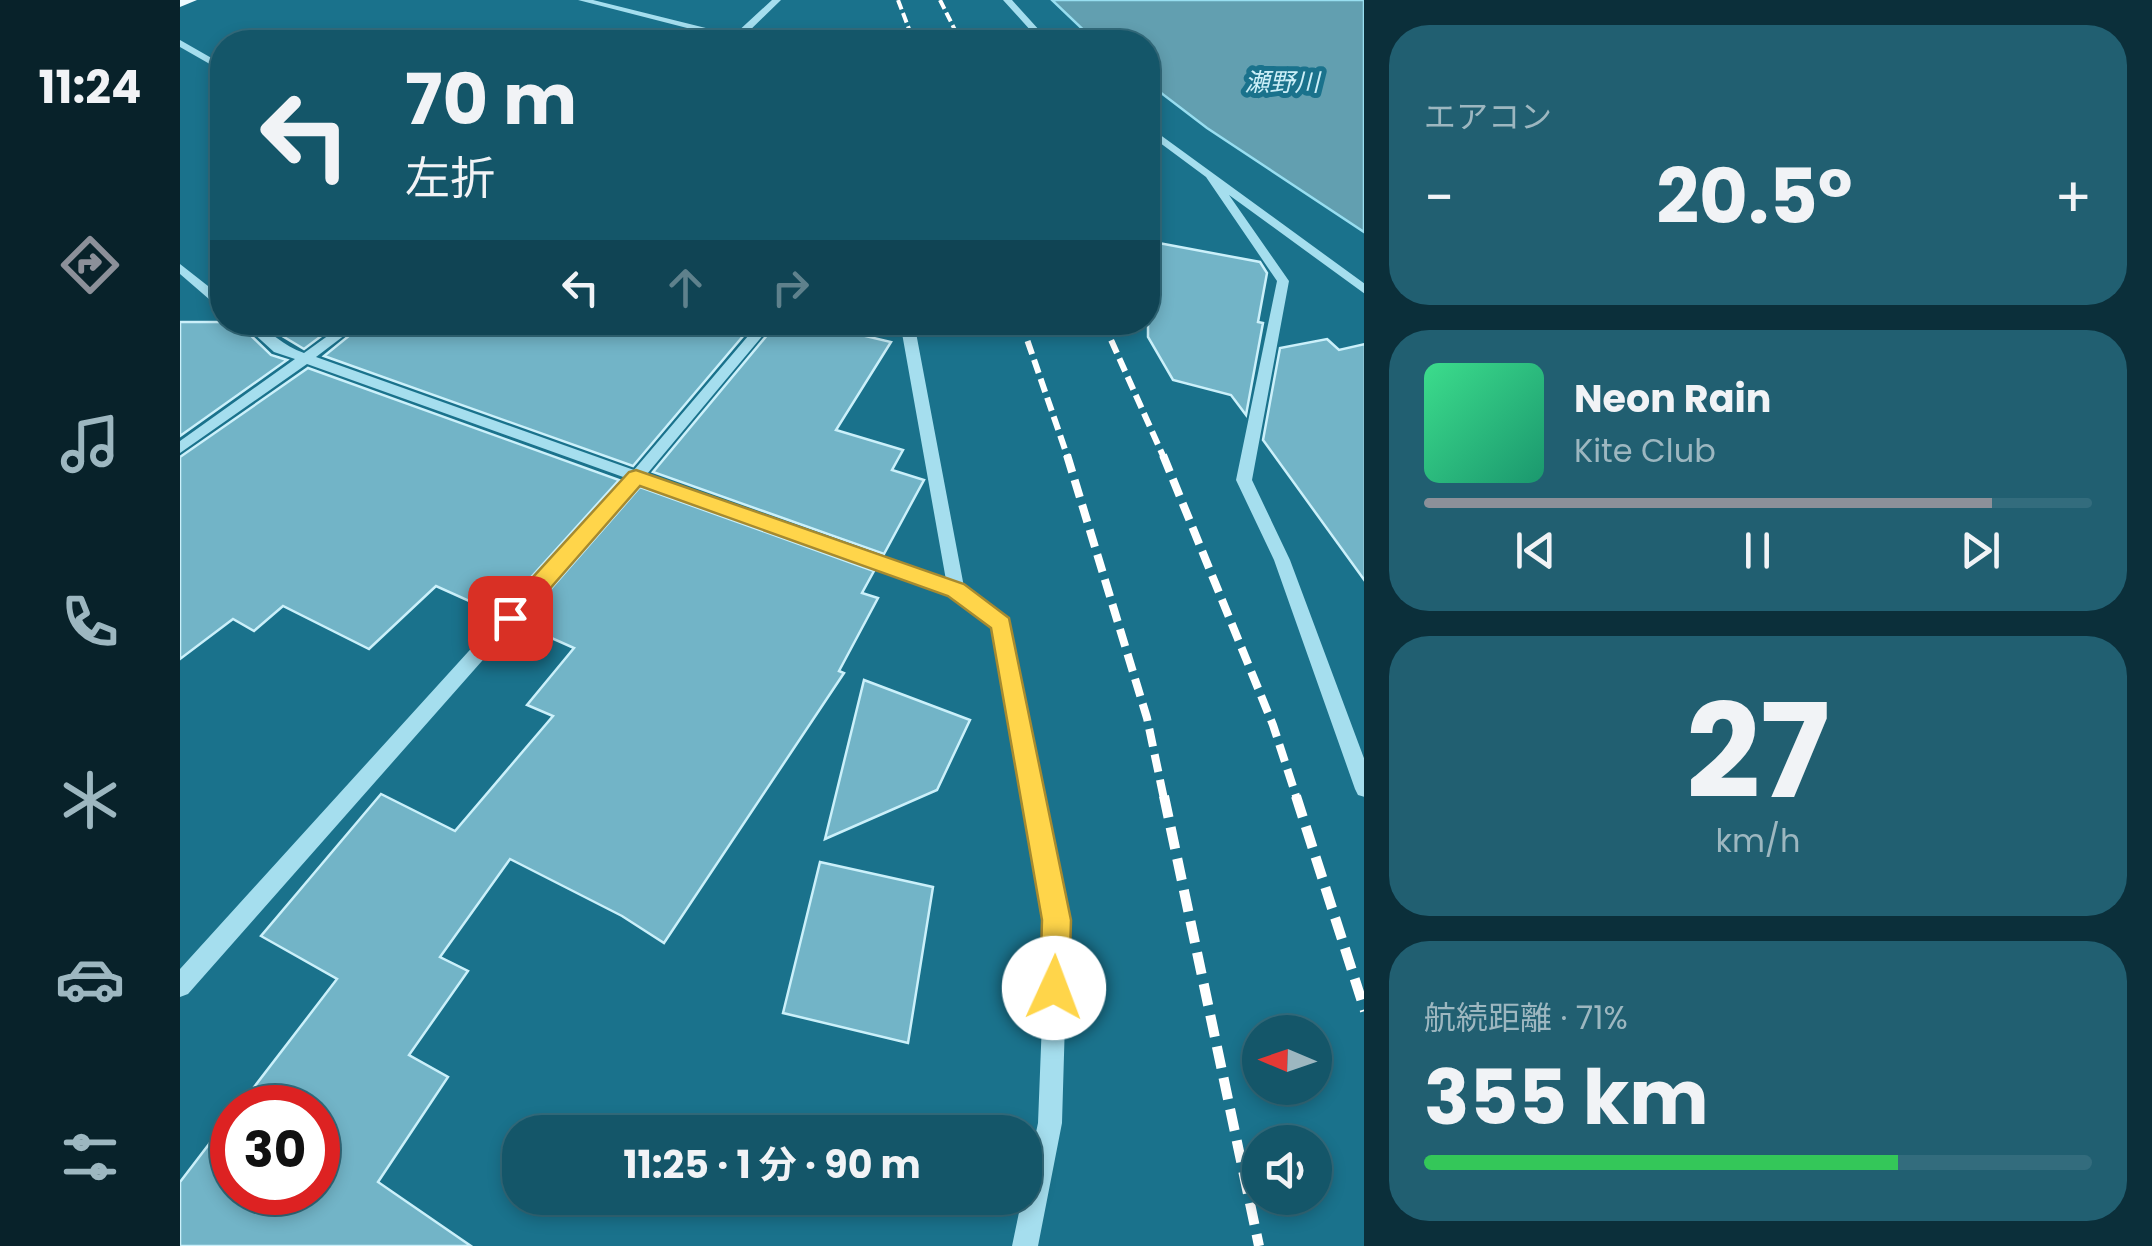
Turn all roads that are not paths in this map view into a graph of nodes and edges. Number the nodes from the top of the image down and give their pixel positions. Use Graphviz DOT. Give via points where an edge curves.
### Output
graph roads {
  1 [pos="191,0"];
  2 [pos="582,0"];
  3 [pos="777,0"];
  4 [pos="1007,0"];
  5 [pos="180,4"];
  6 [pos="696,30"];
  7 [pos="745,30"];
  8 [pos="1035,30"];
  9 [pos="180,43"];
  10 [pos="210,61"];
  11 [pos="1160,138"];
  12 [pos="1210,175"];
  13 [pos="180,268"];
  14 [pos="1364,290"];
  15 [pos="210,292"];
  16 [pos="263,335"];
  17 [pos="338,335"];
  18 [pos="757,335"];
  19 [pos="909,335"];
  20 [pos="307,358"];
  21 [pos="180,448"];
  22 [pos="636,477"];
  23 [pos="956,590"];
  24 [pos="1364,789"];
  25 [pos="180,986"];
  26 [pos="1025,1246"];
  1 -- 5 [label="main road"];
  2 -- 6 [label="street"];
  3 -- 7 [label="street"];
  4 -- 8 [label="street"];
  9 -- 10 [label="street"];
  11 -- 12 [label="street"];
  12 -- 14 [label="street"];
  12 -- 24 [label="street" via="1283,281 1244,480 1282,560"];
  13 -- 15 [label="street"];
  16 -- 20 [label="street"];
  17 -- 20 [label="street"];
  18 -- 22 [label="street"];
  19 -- 23 [label="street"];
  20 -- 21 [label="street"];
  20 -- 22 [label="street"];
  22 -- 23 [label="street"];
  22 -- 25 [label="street"];
  23 -- 26 [label="street" via="1001,624 1056,920 1050,1122"];
}
